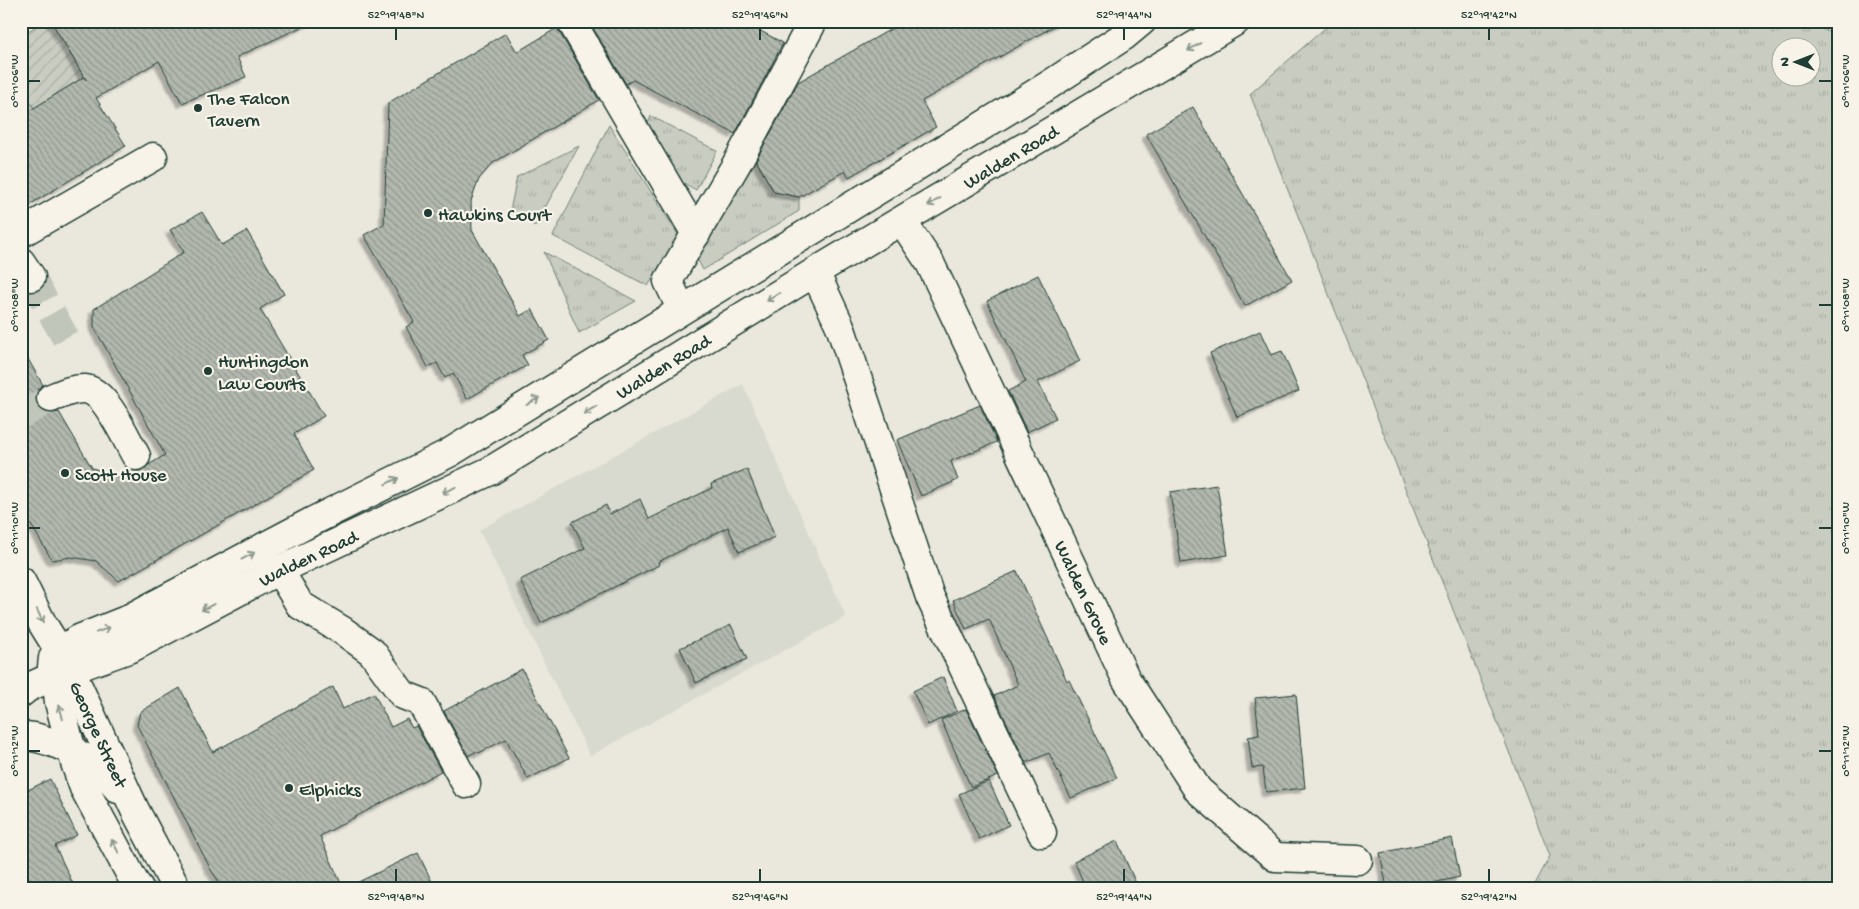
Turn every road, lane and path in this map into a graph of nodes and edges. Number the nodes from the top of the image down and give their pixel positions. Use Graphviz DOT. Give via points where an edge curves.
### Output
graph roads {
  1 [pos="571,21"];
  2 [pos="804,21"];
  3 [pos="1142,21"];
  4 [pos="1236,21"];
  5 [pos="153,157"];
  6 [pos="902,221"];
  7 [pos="21,233"];
  8 [pos="696,234"];
  9 [pos="815,272"];
  10 [pos="676,298"];
  11 [pos="51,398"];
  12 [pos="136,456"];
  13 [pos="278,570"];
  14 [pos="21,581"];
  15 [pos="62,666"];
  16 [pos="21,693"];
  17 [pos="21,737"];
  18 [pos="70,748"];
  19 [pos="466,784"];
  20 [pos="135,810"];
  21 [pos="1042,833"];
  22 [pos="1358,860"];
  23 [pos="140,888"];
  24 [pos="176,888"];
  1 -- 8 [label="main road"];
  2 -- 8 [label="main road" via="811,25"];
  15 -- 3 [label="main road, one-way" via="78,639 124,621 449,453 1049,85"];
  4 -- 6 [label="main road, Walden Road, one-way"];
  5 -- 7 [label="main road"];
  6 -- 9 [label="main road, Walden Road"];
  6 -- 22 [label="main road, Walden Grove" via="930,263 1126,679 1198,790 1275,857"];
  8 -- 10 [label="main road" via="668,282"];
  9 -- 13 [label="main road, Walden Road, one-way" via="490,471"];
  9 -- 21 [label="main road" via="840,326 930,597"];
  11 -- 12 [label="main road" via="70,391 85,389 94,392 104,401"];
  13 -- 15 [label="main road, Walden Road, one-way" via="131,648"];
  13 -- 19 [label="main road" via="300,605 372,652 403,695 422,702"];
  14 -- 15 [label="main road, George Street, one-way"];
  15 -- 16 [label="main road"];
  18 -- 15 [label="main road, one-way" via="59,702"];
  15 -- 20 [label="main road, George Street"];
  17 -- 18 [label="main road" via="31,736"];
  18 -- 20 [label="main road" via="110,779"];
  23 -- 18 [label="main road, one-way" via="84,788"];
  20 -- 24 [label="main road, George Street"];
}
